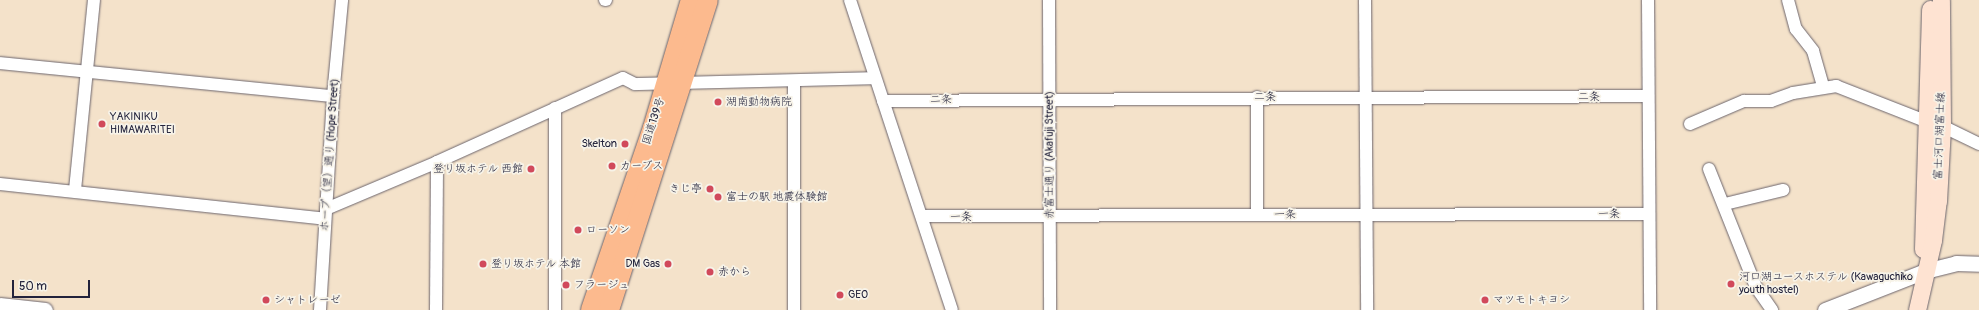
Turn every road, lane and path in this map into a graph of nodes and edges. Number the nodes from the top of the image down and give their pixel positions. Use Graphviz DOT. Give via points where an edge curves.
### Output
graph roads {
  1 [pos="94,0"];
  2 [pos="342,0"];
  3 [pos="691,0"];
  4 [pos="708,0"];
  5 [pos="850,0"];
  6 [pos="1049,0"];
  7 [pos="1365,0"];
  8 [pos="1648,0"];
  9 [pos="1788,0"];
  10 [pos="1930,0"];
  11 [pos="1941,0"];
  12 [pos="0,63"];
  13 [pos="87,72"];
  14 [pos="875,78"];
  15 [pos="794,81"];
  16 [pos="675,83"];
  17 [pos="1823,87"];
  18 [pos="333,96"];
  19 [pos="1648,96"];
  20 [pos="1257,97"];
  21 [pos="1367,98"];
  22 [pos="1050,99"];
  23 [pos="883,101"];
  24 [pos="556,108"];
  25 [pos="1690,124"];
  26 [pos="1935,124"];
  27 [pos="1979,144"];
  28 [pos="437,162"];
  29 [pos="1709,169"];
  30 [pos="0,184"];
  31 [pos="74,190"];
  32 [pos="1783,190"];
  33 [pos="1725,204"];
  34 [pos="326,214"];
  35 [pos="1367,214"];
  36 [pos="1649,214"];
  37 [pos="1257,215"];
  38 [pos="922,216"];
  39 [pos="1050,217"];
  40 [pos="1979,264"];
  41 [pos="1925,271"];
  42 [pos="0,305"];
  43 [pos="45,310"];
  44 [pos="320,310"];
  45 [pos="436,310"];
  46 [pos="555,310"];
  47 [pos="591,310"];
  48 [pos="609,310"];
  49 [pos="794,310"];
  50 [pos="952,310"];
  51 [pos="1050,310"];
  52 [pos="1367,310"];
  53 [pos="1650,310"];
  54 [pos="1772,310"];
  55 [pos="1825,310"];
  56 [pos="1918,310"];
  1 -- 13 [label="street"];
  2 -- 18 [label="street, ホープ（望）通り (Hope Street)"];
  3 -- 16 [label="highway, 国道139号"];
  4 -- 16 [label="highway, 国道139号"];
  5 -- 14 [label="street"];
  6 -- 22 [label="street, 赤富士通り (Akafuji Street)"];
  7 -- 21 [label="street"];
  8 -- 19 [label="street"];
  9 -- 17 [label="street" via="1796,28 1813,51"];
  10 -- 26 [label="main road, 富士河口湖富士線"];
  11 -- 26 [label="main road, 富士河口湖富士線"];
  12 -- 13 [label="street"];
  13 -- 18 [label="street"];
  13 -- 31 [label="street"];
  14 -- 15 [label="street"];
  14 -- 23 [label="street"];
  15 -- 16 [label="street"];
  15 -- 49 [label="street"];
  16 -- 24 [label="street" via="635,84 623,78"];
  16 -- 47 [label="highway, 国道139号"];
  16 -- 48 [label="highway, 国道139号"];
  17 -- 25 [label="street" via="1793,93 1771,101 1744,101"];
  17 -- 26 [label="street" via="1845,89"];
  18 -- 34 [label="street, ホープ（望）通り (Hope Street)"];
  19 -- 21 [label="street, 二条"];
  19 -- 36 [label="street"];
  20 -- 21 [label="street, 二条"];
  20 -- 22 [label="street, 二条"];
  20 -- 37 [label="street"];
  21 -- 35 [label="street"];
  22 -- 23 [label="street, 二条"];
  22 -- 39 [label="street, 赤富士通り (Akafuji Street)"];
  23 -- 38 [label="street"];
  24 -- 28 [label="street"];
  24 -- 46 [label="street"];
  26 -- 27 [label="street"];
  26 -- 41 [label="main road, 富士河口湖富士線" via="1922,241"];
  28 -- 34 [label="street"];
  28 -- 45 [label="street"];
  29 -- 33 [label="street"];
  30 -- 31 [label="street"];
  31 -- 34 [label="street"];
  32 -- 33 [label="street"];
  33 -- 54 [label="street" via="1736,242 1756,287"];
  34 -- 44 [label="street, ホープ（望）通り (Hope Street)"];
  35 -- 36 [label="street, 一条"];
  35 -- 37 [label="street, 一条"];
  35 -- 52 [label="street"];
  36 -- 53 [label="street"];
  37 -- 39 [label="street, 一条"];
  38 -- 39 [label="street, 一条"];
  38 -- 50 [label="street"];
  39 -- 51 [label="street, 赤富士通り (Akafuji Street)"];
  40 -- 41 [label="street" via="1956,263"];
  41 -- 55 [label="street"];
  41 -- 56 [label="main road, 富士河口湖富士線"];
  42 -- 43 [label="street"];
}
